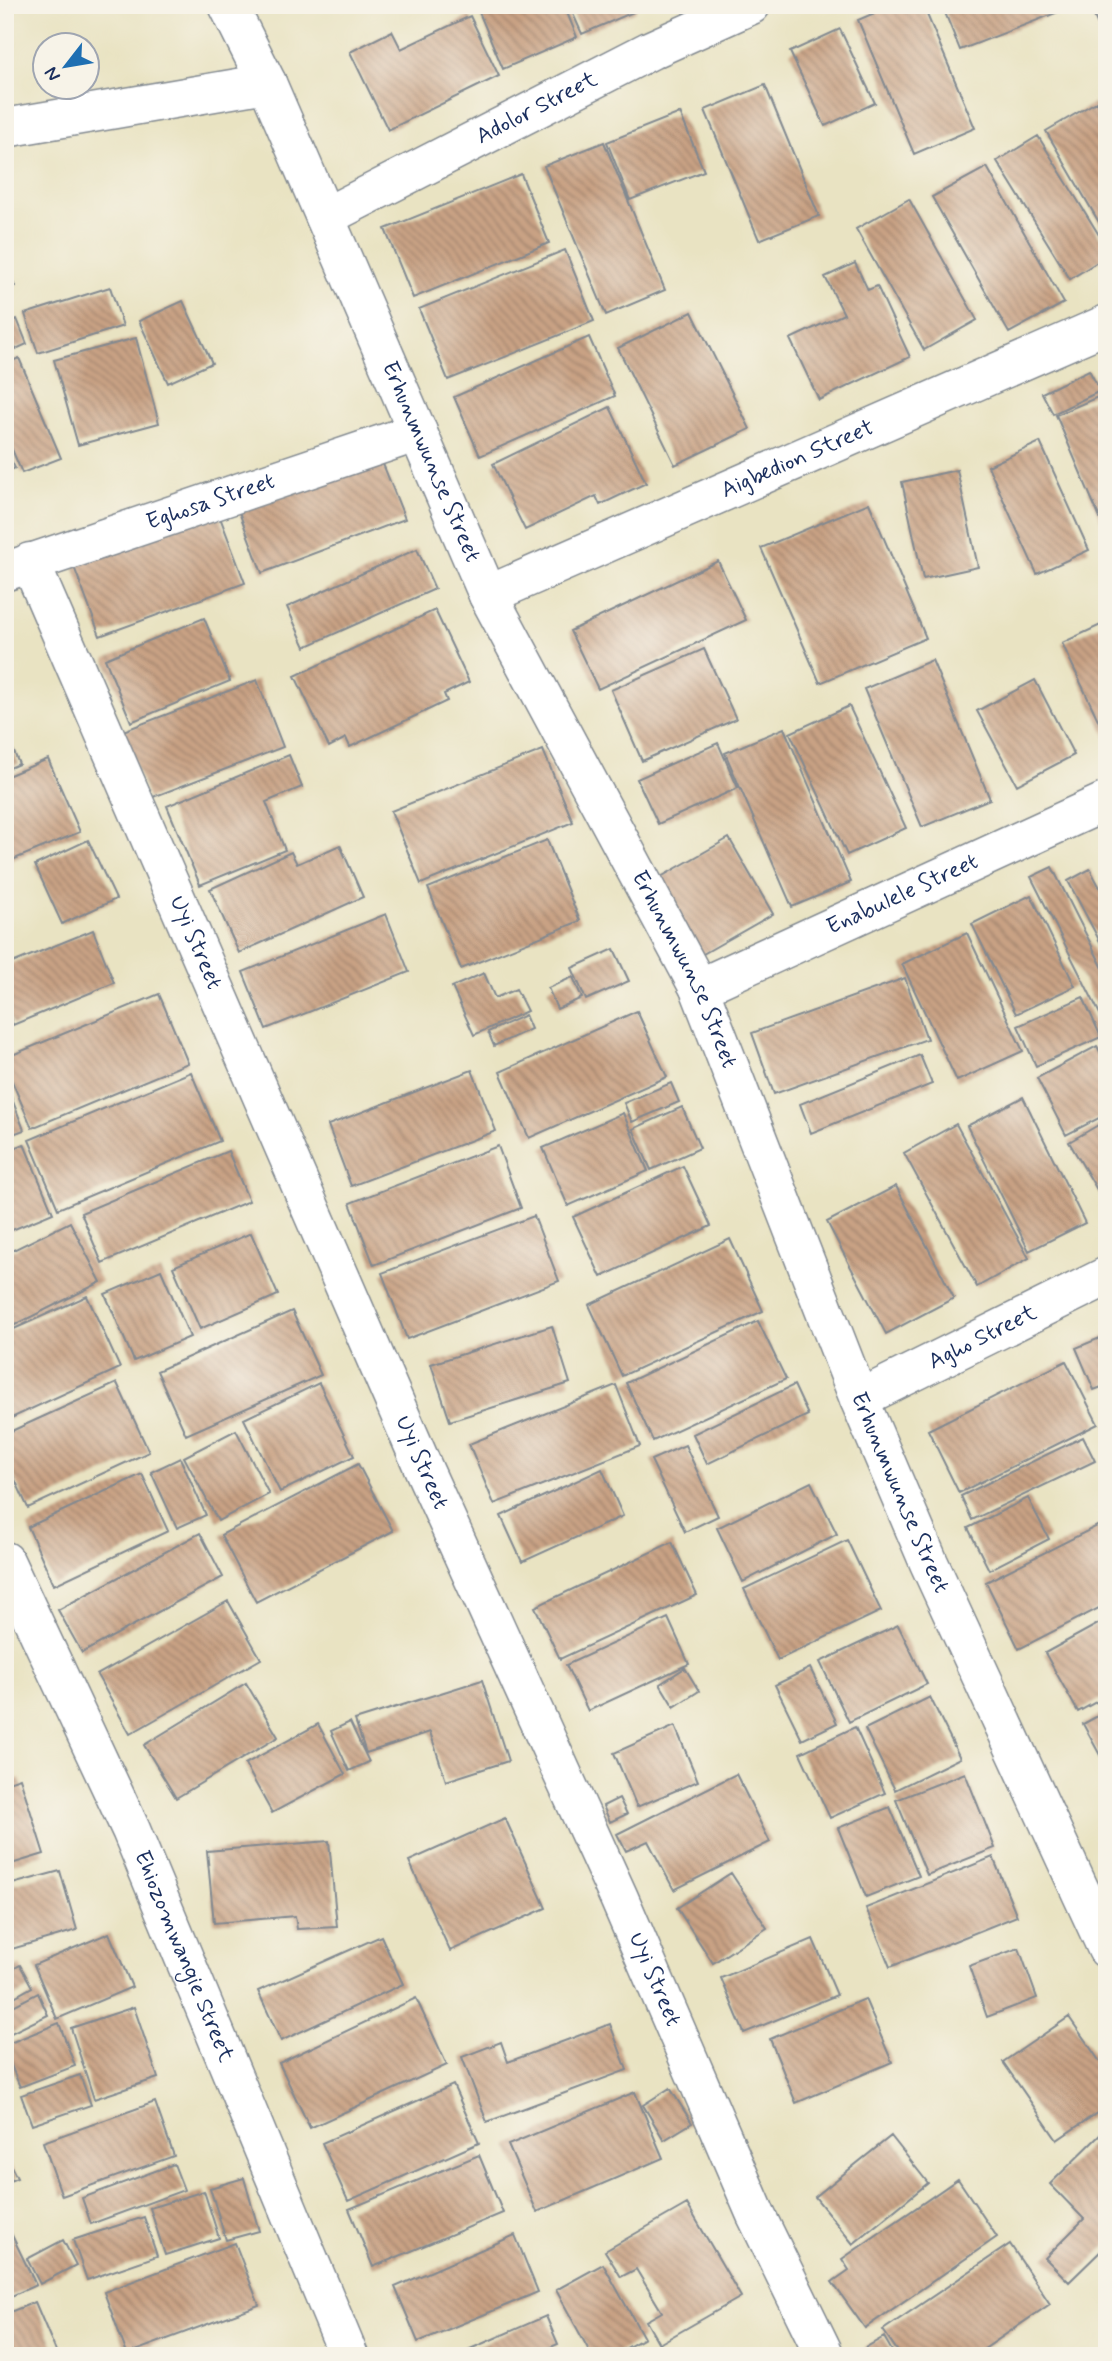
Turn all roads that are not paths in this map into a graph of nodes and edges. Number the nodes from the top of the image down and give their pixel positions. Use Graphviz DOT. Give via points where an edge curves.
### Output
graph roads {
  1 [pos="228,5"];
  2 [pos="751,5"];
  3 [pos="267,83"];
  4 [pos="5,128"];
  5 [pos="325,217"];
  6 [pos="1107,324"];
  7 [pos="418,432"];
  8 [pos="18,567"];
  9 [pos="488,596"];
  10 [pos="1107,801"];
  11 [pos="699,988"];
  12 [pos="1107,1276"];
  13 [pos="859,1399"];
  14 [pos="5,1561"];
  15 [pos="1107,1949"];
  16 [pos="349,2356"];
  17 [pos="825,2356"];
  1 -- 3 [label="street, Erhunmwunse Street"];
  2 -- 5 [label="street, Adolor Street" via="651,50"];
  3 -- 4 [label="street"];
  3 -- 5 [label="street, Erhunmwunse Street"];
  5 -- 7 [label="street, Erhunmwunse Street"];
  6 -- 9 [label="street, Aigbedion Street"];
  7 -- 8 [label="street, Eghosa Street"];
  7 -- 9 [label="street, Erhunmwunse Street"];
  8 -- 17 [label="street, Uyi Street" via="619,1898 756,2215"];
  9 -- 11 [label="street, Erhunmwunse Street"];
  10 -- 11 [label="street, Enabulele Street"];
  11 -- 13 [label="street, Erhunmwunse Street"];
  12 -- 13 [label="street, Agho Street"];
  13 -- 15 [label="street, Erhunmwunse Street" via="929,1563"];
  14 -- 16 [label="street, Ehiozomwangie Street" via="131,1830"];
}
